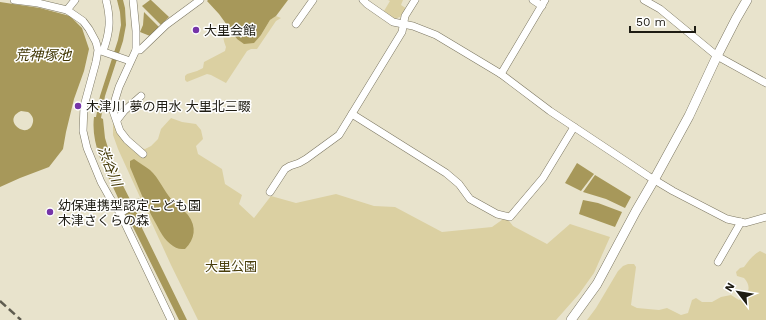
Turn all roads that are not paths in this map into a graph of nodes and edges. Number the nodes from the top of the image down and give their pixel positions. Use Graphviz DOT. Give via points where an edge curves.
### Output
graph roads {
  1 [pos="14,0"];
  2 [pos="75,0"];
  3 [pos="106,0"];
  4 [pos="133,0"];
  5 [pos="200,0"];
  6 [pos="314,0"];
  7 [pos="363,0"];
  8 [pos="415,0"];
  9 [pos="532,0"];
  10 [pos="644,0"];
  11 [pos="747,0"];
  12 [pos="544,3"];
  13 [pos="67,10"];
  14 [pos="403,23"];
  15 [pos="296,24"];
  16 [pos="136,50"];
  17 [pos="103,51"];
  18 [pos="717,56"];
  19 [pos="128,60"];
  20 [pos="501,74"];
  21 [pos="766,83"];
  22 [pos="141,96"];
  23 [pos="352,114"];
  24 [pos="117,120"];
  25 [pos="574,127"];
  26 [pos="143,154"];
  27 [pos="654,180"];
  28 [pos="270,192"];
  29 [pos="138,202"];
  30 [pos="120,213"];
  31 [pos="765,218"];
  32 [pos="741,222"];
  33 [pos="718,262"];
  34 [pos="171,320"];
  35 [pos="571,320"];
  1 -- 13 [label="street"];
  2 -- 13 [label="street"];
  3 -- 17 [label="street" via="110,24"];
  4 -- 16 [label="street"];
  5 -- 16 [label="street" via="166,25 140,50"];
  6 -- 15 [label="street"];
  7 -- 14 [label="street" via="394,22"];
  8 -- 14 [label="street"];
  9 -- 12 [label="street"];
  10 -- 18 [label="street" via="660,9"];
  11 -- 18 [label="street"];
  12 -- 20 [label="street"];
  13 -- 17 [label="street" via="83,21"];
  14 -- 20 [label="street" via="436,35"];
  14 -- 23 [label="street" via="402,32"];
  16 -- 19 [label="street"];
  17 -- 19 [label="street"];
  17 -- 30 [label="street" via="96,62 84,106 83,131 101,182"];
  18 -- 21 [label="street"];
  18 -- 27 [label="street"];
  19 -- 24 [label="street" via="115,100 113,111"];
  20 -- 25 [label="street"];
  22 -- 24 [label="street"];
  23 -- 25 [label="street" via="446,173 459,184 470,199 497,214 510,217 543,178"];
  23 -- 28 [label="street" via="339,135 306,159 285,169"];
  24 -- 26 [label="street" via="120,131"];
  25 -- 27 [label="street"];
  27 -- 32 [label="street" via="727,219"];
  27 -- 35 [label="street" via="598,284"];
  29 -- 30 [label="street"];
  30 -- 34 [label="street"];
  31 -- 32 [label="street"];
  32 -- 33 [label="street"];
}
